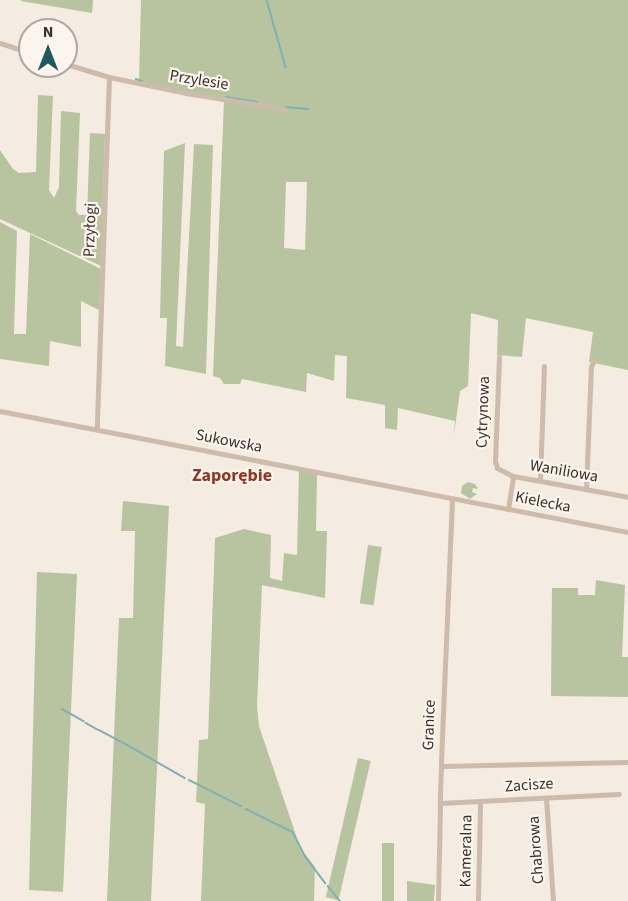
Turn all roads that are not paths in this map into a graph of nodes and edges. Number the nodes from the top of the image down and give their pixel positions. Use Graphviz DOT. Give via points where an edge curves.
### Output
graph roads {
  1 [pos="0,43"];
  2 [pos="18,49"];
  3 [pos="78,67"];
  4 [pos="109,76"];
  5 [pos="285,108"];
  6 [pos="499,357"];
  7 [pos="594,360"];
  8 [pos="544,366"];
  9 [pos="0,411"];
  10 [pos="96,429"];
  11 [pos="497,468"];
  12 [pos="513,476"];
  13 [pos="540,480"];
  14 [pos="586,489"];
  15 [pos="628,497"];
  16 [pos="452,499"];
  17 [pos="508,509"];
  18 [pos="628,532"];
  19 [pos="628,762"];
  20 [pos="441,766"];
  21 [pos="619,794"];
  22 [pos="546,798"];
  23 [pos="480,802"];
  24 [pos="440,804"];
  25 [pos="438,901"];
  26 [pos="478,901"];
  27 [pos="553,901"];
  1 -- 2 [label="street"];
  3 -- 4 [label="street"];
  4 -- 5 [label="street, Przylesie"];
  4 -- 10 [label="street, Przyłogi"];
  6 -- 11 [label="street, Cytrynowa"];
  7 -- 14 [label="street"];
  8 -- 13 [label="street"];
  9 -- 10 [label="street, Sukowska"];
  10 -- 16 [label="street, Sukowska"];
  11 -- 12 [label="street, Waniliowa"];
  12 -- 13 [label="street, Waniliowa"];
  12 -- 17 [label="street"];
  13 -- 14 [label="street, Waniliowa"];
  14 -- 15 [label="street, Waniliowa"];
  16 -- 17 [label="street, Kielecka"];
  16 -- 20 [label="street, Granice"];
  17 -- 18 [label="street, Kielecka"];
  19 -- 20 [label="street, Granice"];
  20 -- 24 [label="street"];
  21 -- 22 [label="street, Zacisze"];
  22 -- 23 [label="street, Zacisze"];
  22 -- 27 [label="street, Chabrowa"];
  23 -- 24 [label="street, Zacisze"];
  23 -- 26 [label="street, Kameralna"];
  24 -- 25 [label="street"];
}
